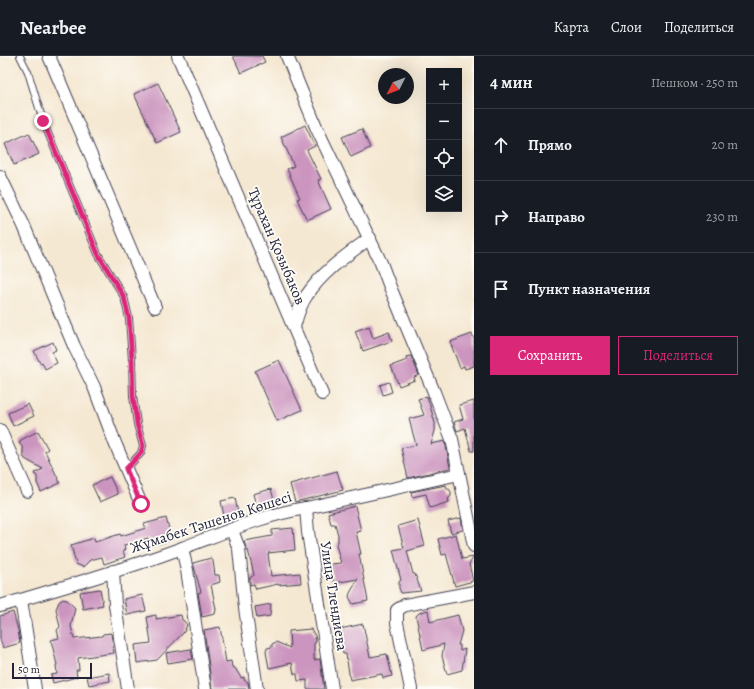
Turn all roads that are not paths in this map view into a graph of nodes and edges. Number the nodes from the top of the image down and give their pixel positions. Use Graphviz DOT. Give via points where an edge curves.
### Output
graph roads {
  1 [pos="20,56"];
  2 [pos="49,56"];
  3 [pos="178,56"];
  4 [pos="287,56"];
  5 [pos="0,176"];
  6 [pos="370,238"];
  7 [pos="155,307"];
  8 [pos="294,327"];
  9 [pos="322,394"];
  10 [pos="0,430"];
  11 [pos="126,469"];
  12 [pos="459,474"];
  13 [pos="27,491"];
  14 [pos="141,504"];
  15 [pos="306,508"];
  16 [pos="232,530"];
  17 [pos="474,546"];
  18 [pos="182,548"];
  19 [pos="113,571"];
  20 [pos="474,592"];
  21 [pos="21,600"];
  22 [pos="0,606"];
  23 [pos="34,689"];
  24 [pos="128,689"];
  25 [pos="205,689"];
  26 [pos="257,689"];
  27 [pos="332,689"];
  28 [pos="411,689"];
  1 -- 11 [label="lane" via="28,72 43,121 98,254 124,297 129,318 133,396 143,446 141,453"];
  2 -- 7 [label="street"];
  3 -- 8 [label="street, Тұрахан Қозыбаков"];
  4 -- 6 [label="street" via="317,129"];
  5 -- 11 [label="street" via="94,387"];
  6 -- 8 [label="street" via="336,263 306,295"];
  6 -- 12 [label="street" via="452,439"];
  8 -- 9 [label="street, Тұрахан Қозыбаков"];
  10 -- 13 [label="street"];
  11 -- 14 [label="street"];
  12 -- 15 [label="street, Жұмабек Тәшенов Көшесі"];
  12 -- 17 [label="street"];
  15 -- 16 [label="street, Жұмабек Тәшенов Көшесі" via="285,512"];
  15 -- 27 [label="street, Улица Тлендиева"];
  16 -- 18 [label="street, Жұмабек Тәшенов Көшесі"];
  16 -- 26 [label="street" via="239,549"];
  18 -- 19 [label="street, Жұмабек Тәшенов Көшесі"];
  18 -- 25 [label="street"];
  19 -- 21 [label="street, Жұмабек Тәшенов Көшесі"];
  19 -- 24 [label="street" via="115,605"];
  20 -- 28 [label="street" via="405,605 397,610 397,623"];
  21 -- 22 [label="street, Жұмабек Тәшенов Көшесі"];
  21 -- 23 [label="street"];
}
